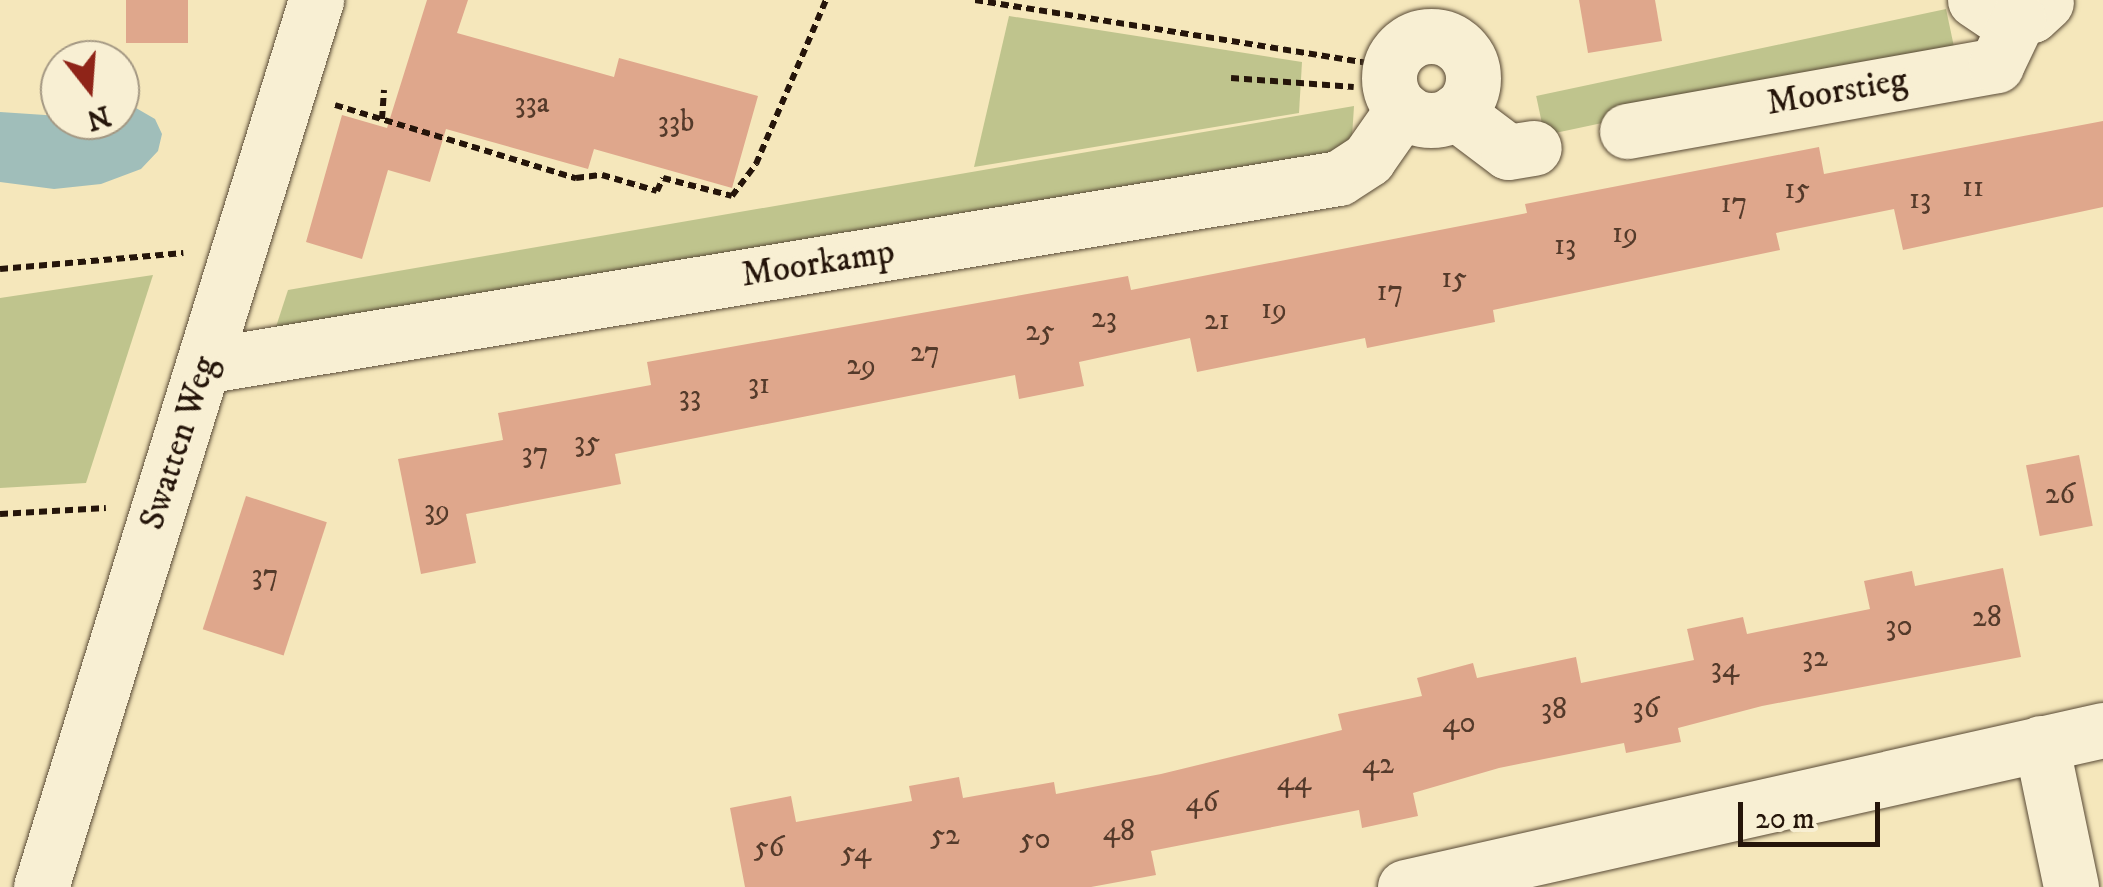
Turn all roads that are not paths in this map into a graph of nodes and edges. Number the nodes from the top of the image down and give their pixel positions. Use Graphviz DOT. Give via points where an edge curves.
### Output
graph roads {
  1 [pos="316,0"];
  2 [pos="2014,6"];
  3 [pos="1408,70"];
  4 [pos="1628,131"];
  5 [pos="1534,148"];
  6 [pos="203,366"];
  7 [pos="2103,730"];
  8 [pos="2041,743"];
  9 [pos="41,887"];
  10 [pos="1405,887"];
  11 [pos="2070,887"];
  1 -- 6 [label="street, Swatten Weg"];
  2 -- 4 [label="street, Moorstieg" via="1996,64"];
  3 -- 5 [label="street" via="1508,152"];
  3 -- 6 [label="street, Moorkamp" via="1368,160 1339,178"];
  6 -- 9 [label="street, Swatten Weg"];
  7 -- 8 [label="street"];
  8 -- 10 [label="street"];
  8 -- 11 [label="street"];
}
